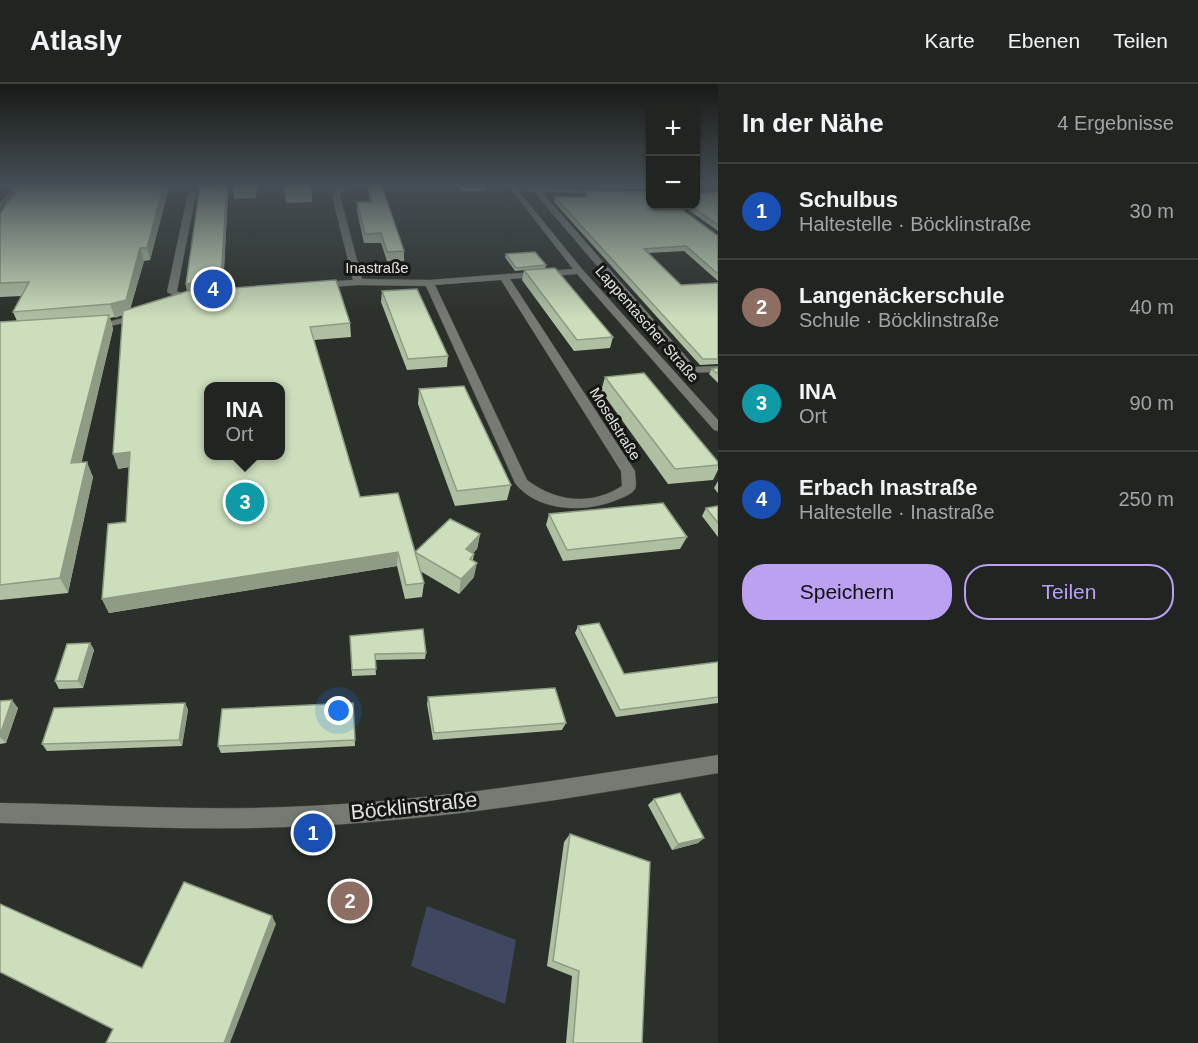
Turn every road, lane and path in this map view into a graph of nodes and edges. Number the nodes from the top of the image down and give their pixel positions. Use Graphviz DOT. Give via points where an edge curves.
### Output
graph roads {
  1 [pos="185,229"];
  2 [pos="344,229"];
  3 [pos="545,229"];
  4 [pos="570,229"];
  5 [pos="579,271"];
  6 [pos="504,277"];
  7 [pos="358,282"];
  8 [pos="429,283"];
  9 [pos="311,285"];
  10 [pos="199,298"];
  11 [pos="157,312"];
  12 [pos="77,328"];
  13 [pos="718,369"];
  14 [pos="692,370"];
  15 [pos="668,372"];
  16 [pos="718,427"];
  17 [pos="718,764"];
  18 [pos="0,813"];
  1 -- 10 [label="street" via="172,292 183,302"];
  2 -- 7 [label="street"];
  3 -- 5 [label="street, Lappentascher Straße"];
  4 -- 14 [label="street, Lappentascher Straße"];
  5 -- 6 [label="street, Inastraße"];
  5 -- 15 [label="street, Lappentascher Straße"];
  6 -- 8 [label="street, Inastraße"];
  6 -- 8 [label="street, Moselstraße" via="628,471 628,488 615,498 572,504 540,496 522,483"];
  7 -- 8 [label="street, Inastraße"];
  7 -- 9 [label="street, Inastraße"];
  11 -- 12 [label="street" via="117,324"];
  13 -- 14 [label="street"];
  14 -- 15 [label="street"];
  15 -- 16 [label="street, Lappentascher Straße"];
  17 -- 18 [label="street, Böcklinstraße" via="571,789 326,815 237,818"];
}
